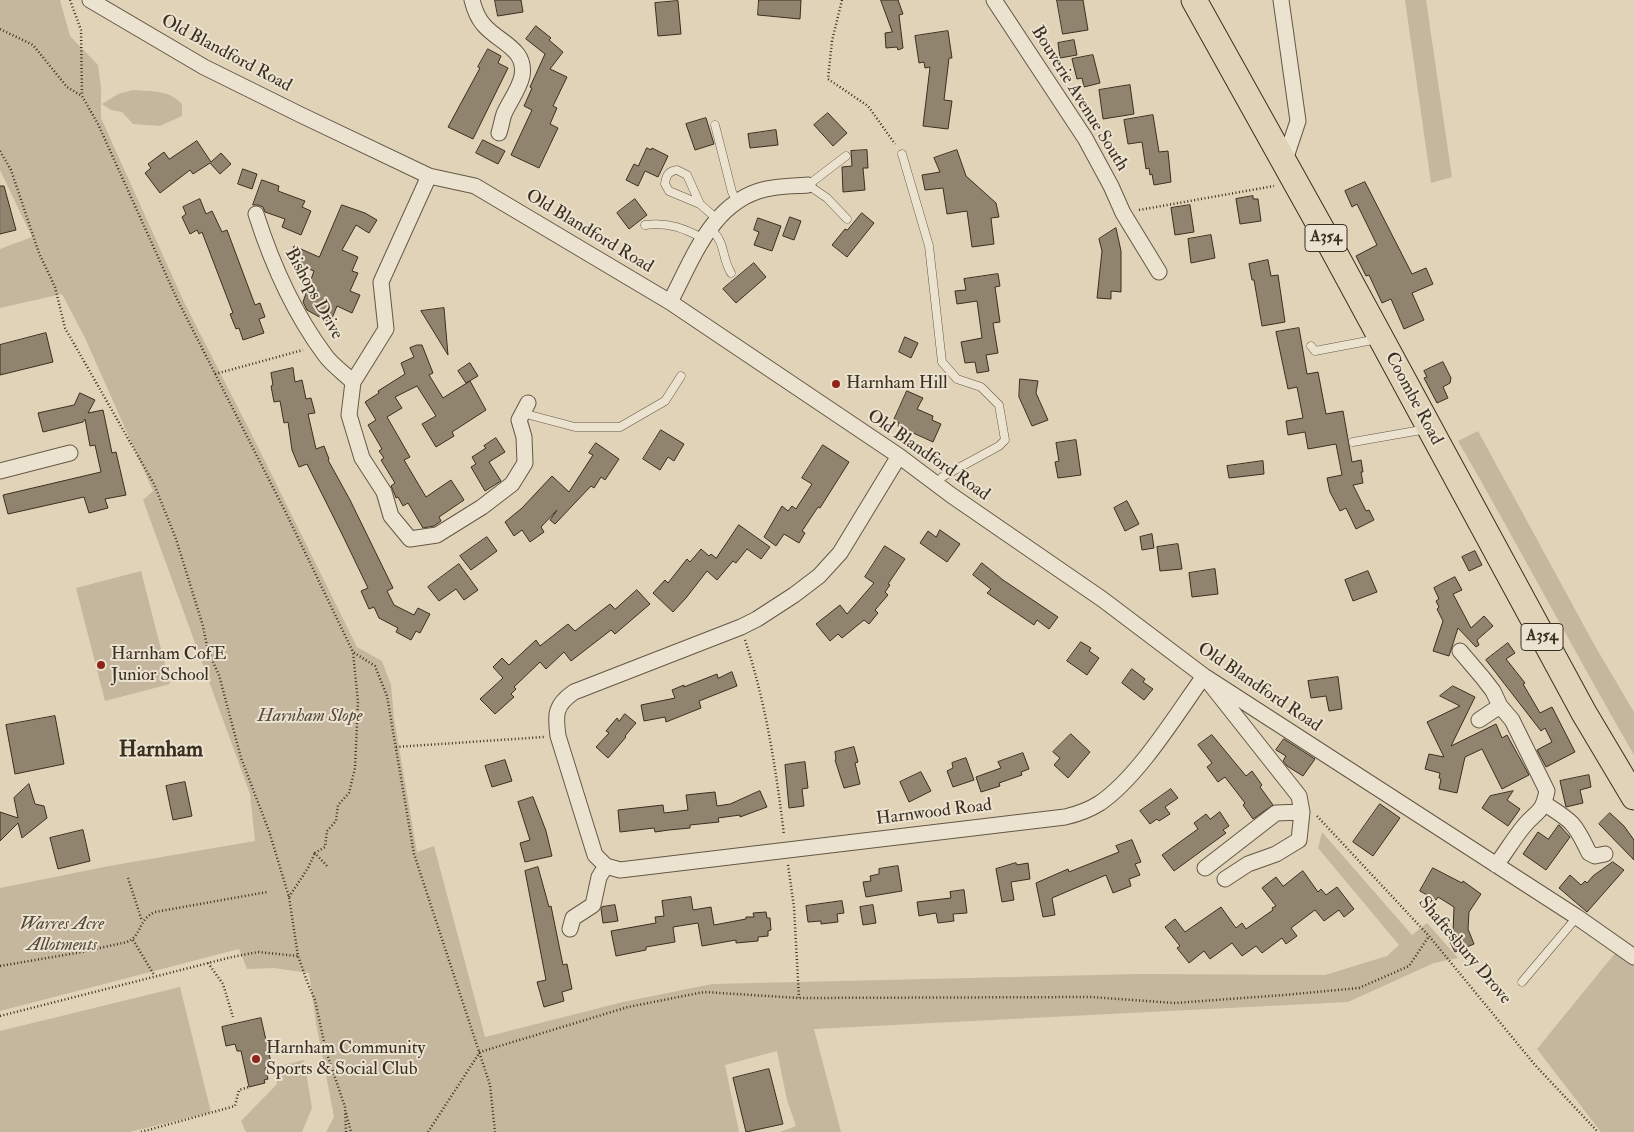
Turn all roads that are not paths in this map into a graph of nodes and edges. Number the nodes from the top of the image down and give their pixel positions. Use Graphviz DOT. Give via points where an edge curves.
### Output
graph roads {
  1 [pos="90,0"];
  2 [pos="472,0"];
  3 [pos="994,0"];
  4 [pos="1194,0"];
  5 [pos="1281,0"];
  6 [pos="715,125"];
  7 [pos="499,133"];
  8 [pos="902,154"];
  9 [pos="846,156"];
  10 [pos="1290,172"];
  11 [pos="429,176"];
  12 [pos="808,185"];
  13 [pos="737,202"];
  14 [pos="700,204"];
  15 [pos="256,214"];
  16 [pos="847,220"];
  17 [pos="645,225"];
  18 [pos="710,229"];
  19 [pos="1159,272"];
  20 [pos="731,273"];
  21 [pos="670,302"];
  22 [pos="1380,338"];
  23 [pos="1311,346"];
  24 [pos="681,376"];
  25 [pos="353,382"];
  26 [pos="525,408"];
  27 [pos="1429,429"];
  28 [pos="1353,442"];
  29 [pos="70,453"];
  30 [pos="899,456"];
  31 [pos="0,471"];
  32 [pos="937,484"];
  33 [pos="1460,651"];
  34 [pos="1204,676"];
  35 [pos="1500,706"];
  36 [pos="1479,720"];
  37 [pos="1634,797"];
  38 [pos="1545,804"];
  39 [pos="1302,812"];
  40 [pos="1605,854"];
  41 [pos="1496,865"];
  42 [pos="606,866"];
  43 [pos="1204,868"];
  44 [pos="1225,879"];
  45 [pos="1577,917"];
  46 [pos="570,928"];
  47 [pos="1634,957"];
  48 [pos="1522,982"];
  1 -- 11 [label="street, Old Blandford Road" via="204,66"];
  2 -- 7 [label="street" via="483,25 512,48 521,61 522,78"];
  3 -- 19 [label="street, Bouverie Avenue South" via="1084,138 1123,213"];
  4 -- 10 [label="highway, Coombe Road / A354"];
  5 -- 10 [label="street" via="1298,121"];
  6 -- 13 [label="lane"];
  8 -- 32 [label="lane" via="929,246 942,362 957,379 981,387 999,405 1006,440 942,477"];
  9 -- 12 [label="lane"];
  10 -- 22 [label="highway, Coombe Road / A354"];
  11 -- 21 [label="street, Old Blandford Road" via="474,186"];
  11 -- 25 [label="street" via="381,282 386,329"];
  12 -- 13 [label="street" via="765,189"];
  12 -- 16 [label="lane" via="827,198"];
  13 -- 18 [label="street" via="723,212"];
  14 -- 14 [label="lane" via="669,191 665,184 670,172 677,170 686,175"];
  14 -- 18 [label="lane"];
  15 -- 25 [label="street, Bishops Drive" via="278,277 299,316 326,357"];
  17 -- 18 [label="lane" via="659,223"];
  18 -- 20 [label="lane" via="720,240"];
  18 -- 21 [label="street"];
  21 -- 30 [label="street, Old Blandford Road"];
  22 -- 23 [label="lane" via="1315,351"];
  22 -- 27 [label="highway, Coombe Road / A354"];
  24 -- 26 [label="lane" via="665,401 620,427 574,427"];
  25 -- 26 [label="street" via="349,415 362,458 384,492 390,516 410,539 437,535 512,484 526,463 519,420"];
  27 -- 28 [label="lane"];
  27 -- 37 [label="highway, Coombe Road / A354" via="1584,713"];
  29 -- 31 [label="street"];
  30 -- 32 [label="street, Old Blandford Road"];
  30 -- 42 [label="street" via="840,553 819,576 794,595 757,620 574,692 564,699 555,717 558,736 595,855"];
  32 -- 34 [label="street, Old Blandford Road" via="1102,598"];
  33 -- 35 [label="street" via="1493,691"];
  34 -- 39 [label="street" via="1299,796"];
  34 -- 41 [label="street, Old Blandford Road"];
  34 -- 42 [label="street, Harnwood Road" via="1132,774 1100,803 1084,812 1065,817 620,870"];
  35 -- 36 [label="street"];
  35 -- 38 [label="street" via="1512,720 1547,791"];
  38 -- 40 [label="street" via="1577,828 1588,860"];
  38 -- 41 [label="street" via="1524,826"];
  39 -- 43 [label="street" via="1276,813"];
  39 -- 44 [label="street" via="1299,840 1276,854 1248,864"];
  41 -- 45 [label="street, Old Blandford Road"];
  42 -- 46 [label="street" via="599,877 593,904 573,918"];
  45 -- 47 [label="street, Old Blandford Road"];
  45 -- 48 [label="lane"];
}
